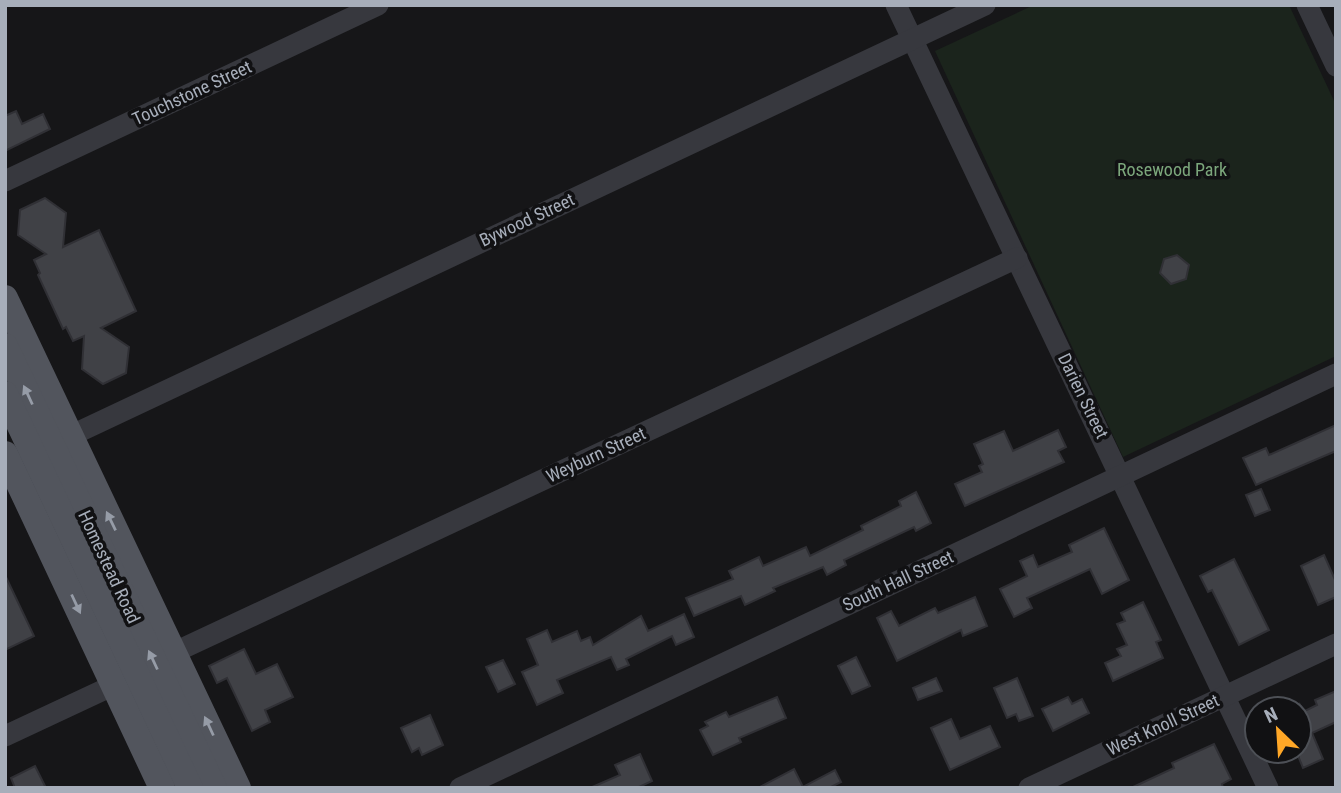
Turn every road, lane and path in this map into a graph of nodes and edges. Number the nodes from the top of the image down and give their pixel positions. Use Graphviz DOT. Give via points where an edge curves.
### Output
graph roads {
  1 [pos="379,5"];
  2 [pos="896,5"];
  3 [pos="985,5"];
  4 [pos="1307,5"];
  5 [pos="912,40"];
  6 [pos="1336,66"];
  7 [pos="5,181"];
  8 [pos="1017,258"];
  9 [pos="5,298"];
  10 [pos="5,346"];
  11 [pos="1336,374"];
  12 [pos="5,394"];
  13 [pos="29,452"];
  14 [pos="1122,475"];
  15 [pos="1336,644"];
  16 [pos="175,652"];
  17 [pos="114,684"];
  18 [pos="1226,695"];
  19 [pos="5,736"];
  20 [pos="162,788"];
  21 [pos="190,788"];
  22 [pos="214,788"];
  23 [pos="238,788"];
  24 [pos="460,788"];
  25 [pos="1029,788"];
  26 [pos="1268,788"];
  1 -- 7 [label="street, Touchstone Street"];
  2 -- 5 [label="street, Darien Street"];
  3 -- 5 [label="street, Bywood Street"];
  4 -- 6 [label="street"];
  5 -- 8 [label="street, Darien Street"];
  5 -- 13 [label="street, Bywood Street"];
  8 -- 14 [label="street, Darien Street"];
  8 -- 16 [label="street, Weyburn Street"];
  9 -- 13 [label="main road"];
  13 -- 10 [label="main road, Homestead Road, one-way"];
  11 -- 14 [label="street, South Hall Street"];
  12 -- 13 [label="main road, Homestead Road"];
  16 -- 13 [label="main road, one-way"];
  13 -- 17 [label="main road, one-way"];
  13 -- 21 [label="main road, Homestead Road"];
  22 -- 13 [label="main road, Homestead Road, one-way"];
  14 -- 18 [label="street, Darien Street"];
  14 -- 24 [label="street, South Hall Street"];
  15 -- 18 [label="street, West Knoll Street"];
  23 -- 16 [label="main road, one-way"];
  17 -- 19 [label="street"];
  17 -- 20 [label="main road"];
  18 -- 25 [label="street, West Knoll Street"];
  18 -- 26 [label="street, Darien Street"];
}
